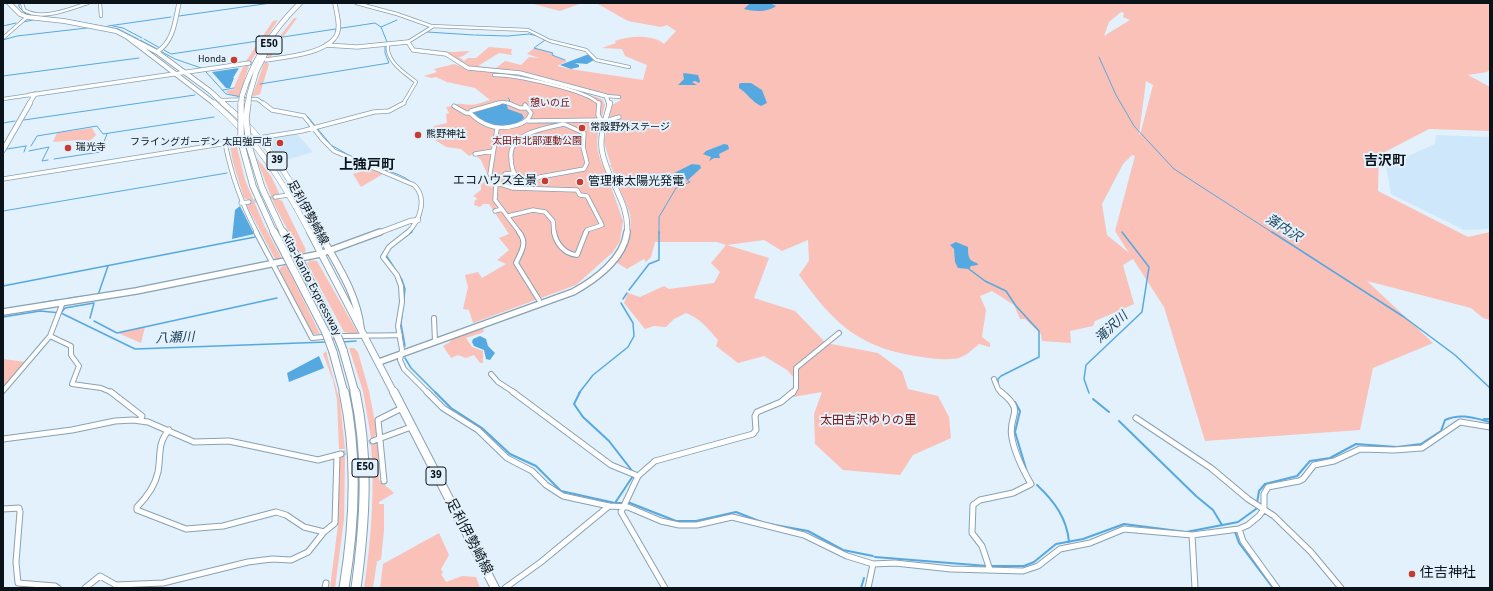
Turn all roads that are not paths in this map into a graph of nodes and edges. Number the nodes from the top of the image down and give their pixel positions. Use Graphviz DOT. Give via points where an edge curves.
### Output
graph roads {
  1 [pos="9,3"];
  2 [pos="88,3"];
  3 [pos="100,3"];
  4 [pos="179,3"];
  5 [pos="296,3"];
  6 [pos="300,3"];
  7 [pos="305,3"];
  8 [pos="335,3"];
  9 [pos="356,3"];
  10 [pos="80,4"];
  11 [pos="19,5"];
  12 [pos="101,16"];
  13 [pos="27,17"];
  14 [pos="281,23"];
  15 [pos="433,27"];
  16 [pos="126,36"];
  17 [pos="3,38"];
  18 [pos="408,42"];
  19 [pos="388,44"];
  20 [pos="326,45"];
  21 [pos="147,52"];
  22 [pos="157,52"];
  23 [pos="158,60"];
  24 [pos="266,60"];
  25 [pos="249,63"];
  26 [pos="629,67"];
  27 [pos="186,73"];
  28 [pos="178,74"];
  29 [pos="494,75"];
  30 [pos="35,94"];
  31 [pos="30,95"];
  32 [pos="606,96"];
  33 [pos="619,97"];
  34 [pos="3,99"];
  35 [pos="221,100"];
  36 [pos="454,106"];
  37 [pos="470,113"];
  38 [pos="619,117"];
  39 [pos="609,120"];
  40 [pos="528,121"];
  41 [pos="314,128"];
  42 [pos="496,129"];
  43 [pos="258,138"];
  44 [pos="251,139"];
  45 [pos="225,143"];
  46 [pos="3,150"];
  47 [pos="493,151"];
  48 [pos="475,154"];
  49 [pos="514,173"];
  50 [pos="505,174"];
  51 [pos="3,179"];
  52 [pos="534,180"];
  53 [pos="496,183"];
  54 [pos="535,188"];
  55 [pos="288,195"];
  56 [pos="275,197"];
  57 [pos="249,202"];
  58 [pos="241,203"];
  59 [pos="502,209"];
  60 [pos="495,211"];
  61 [pos="508,216"];
  62 [pos="418,220"];
  63 [pos="329,252"];
  64 [pos="320,254"];
  65 [pos="274,264"];
  66 [pos="539,300"];
  67 [pos="63,302"];
  68 [pos="3,312"];
  69 [pos="434,318"];
  70 [pos="839,333"];
  71 [pos="400,335"];
  72 [pos="50,336"];
  73 [pos="364,337"];
  74 [pos="435,341"];
  75 [pos="400,355"];
  76 [pos="379,362"];
  77 [pos="491,374"];
  78 [pos="994,379"];
  79 [pos="3,391"];
  80 [pos="402,408"];
  81 [pos="1136,418"];
  82 [pos="140,421"];
  83 [pos="411,426"];
  84 [pos="1490,427"];
  85 [pos="169,430"];
  86 [pos="381,438"];
  87 [pos="3,439"];
  88 [pos="372,441"];
  89 [pos="638,476"];
  90 [pos="384,481"];
  91 [pos="609,506"];
  92 [pos="622,506"];
  93 [pos="1262,508"];
  94 [pos="3,509"];
  95 [pos="1239,529"];
  96 [pos="324,532"];
  97 [pos="1192,535"];
  98 [pos="873,564"];
  99 [pos="990,570"];
  100 [pos="150,586"];
  101 [pos="58,588"];
  102 [pos="85,588"];
  103 [pos="344,588"];
  104 [pos="356,588"];
  105 [pos="495,588"];
  106 [pos="505,588"];
  107 [pos="665,588"];
  108 [pos="868,588"];
  109 [pos="1195,588"];
  110 [pos="1277,588"];
  111 [pos="1341,588"];
  1 -- 11 [label="main road"];
  2 -- 10 [label="street"];
  3 -- 12 [label="street"];
  4 -- 22 [label="street" via="169,42"];
  5 -- 14 [label="highway"];
  6 -- 14 [label="highway, Kita-Kanto Expressway / E50"];
  7 -- 104 [label="highway, Kita-Kanto Expressway / E50, bridge" via="286,22 266,51 256,72 246,118 249,146 256,172 268,202 344,350 357,401 365,464 364,518"];
  8 -- 20 [label="street" via="338,32"];
  9 -- 15 [label="street"];
  10 -- 11 [label="street" via="41,15 27,12"];
  11 -- 13 [label="main road" via="20,14"];
  13 -- 16 [label="main road, 足利伊勢崎線 / 39" via="110,29"];
  13 -- 17 [label="street"];
  14 -- 103 [label="highway, Kita-Kanto Expressway / E50, bridge" via="265,43 249,74 242,96 241,142 260,204 326,333 345,393 353,454 352,522"];
  15 -- 18 [label="street"];
  15 -- 26 [label="street" via="527,30 550,41 586,50 596,60"];
  16 -- 21 [label="main road, 足利伊勢崎線 / 39"];
  16 -- 22 [label="main road, 足利伊勢崎線 / 39"];
  18 -- 19 [label="street"];
  18 -- 32 [label="street" via="414,50 446,54 468,68 520,73"];
  19 -- 20 [label="street" via="357,47"];
  19 -- 41 [label="street" via="387,49 394,64 416,82 404,102 389,111 374,112"];
  20 -- 24 [label="street" via="303,54"];
  21 -- 22 [label="main road"];
  21 -- 23 [label="main road, 足利伊勢崎線 / 39"];
  22 -- 23 [label="main road" via="153,54"];
  22 -- 27 [label="main road, 足利伊勢崎線 / 39"];
  23 -- 28 [label="main road, 足利伊勢崎線 / 39"];
  25 -- 27 [label="street"];
  27 -- 28 [label="street"];
  27 -- 35 [label="main road, 足利伊勢崎線 / 39"];
  28 -- 30 [label="street"];
  28 -- 44 [label="main road, 足利伊勢崎線 / 39" via="214,102"];
  29 -- 40 [label="street" via="506,74 589,98 598,103 598,115 602,120"];
  30 -- 31 [label="street"];
  30 -- 46 [label="street"];
  31 -- 34 [label="street"];
  32 -- 33 [label="street"];
  32 -- 74 [label="street" via="610,102 600,141 627,217 626,240 620,251 595,277 578,290"];
  35 -- 41 [label="street" via="259,100 272,110 304,116"];
  35 -- 43 [label="main road, 足利伊勢崎線 / 39"];
  36 -- 37 [label="street"];
  37 -- 40 [label="street" via="503,102 510,103 518,109 526,106 532,115"];
  37 -- 42 [label="street" via="483,124"];
  38 -- 39 [label="street"];
  40 -- 42 [label="street" via="509,129"];
  41 -- 43 [label="street"];
  41 -- 62 [label="street" via="335,151 415,186 420,197"];
  42 -- 47 [label="street"];
  43 -- 44 [label="street"];
  43 -- 63 [label="main road, 足利伊勢崎線 / 39" via="297,192"];
  44 -- 45 [label="street"];
  44 -- 55 [label="main road, 足利伊勢崎線 / 39"];
  45 -- 51 [label="street"];
  45 -- 58 [label="street" via="230,174"];
  47 -- 48 [label="street"];
  47 -- 53 [label="street" via="490,174"];
  49 -- 50 [label="street"];
  49 -- 52 [label="street" via="520,180"];
  49 -- 52 [label="street" via="510,154 516,141 521,137 564,124 584,133 583,147 588,163 584,169"];
  52 -- 54 [label="street"];
  53 -- 54 [label="street" via="508,187"];
  53 -- 59 [label="street" via="494,197"];
  54 -- 61 [label="street" via="577,190 580,195 587,196 602,225 587,230 577,255 569,254 557,241 553,220 546,213 531,210"];
  55 -- 56 [label="street"];
  55 -- 64 [label="main road, 足利伊勢崎線 / 39"];
  57 -- 58 [label="street"];
  58 -- 65 [label="street"];
  59 -- 60 [label="street"];
  59 -- 61 [label="street"];
  61 -- 66 [label="street" via="525,240 517,266"];
  62 -- 63 [label="street"];
  62 -- 71 [label="street" via="409,232 383,253 384,260 397,276 401,286 402,302 398,320"];
  63 -- 64 [label="street"];
  63 -- 73 [label="main road, 足利伊勢崎線 / 39" via="357,302"];
  64 -- 65 [label="street"];
  64 -- 73 [label="main road, 足利伊勢崎線 / 39"];
  65 -- 67 [label="street" via="136,291"];
  65 -- 73 [label="street" via="312,338 343,335"];
  67 -- 68 [label="street"];
  67 -- 72 [label="street"];
  69 -- 74 [label="street"];
  70 -- 89 [label="street" via="796,368 797,385 794,392 783,402 757,412 756,430 753,434 655,461"];
  71 -- 73 [label="street"];
  71 -- 75 [label="street"];
  72 -- 79 [label="street"];
  72 -- 82 [label="street" via="71,346 71,355 78,366 72,384 100,388 121,397 142,416"];
  73 -- 76 [label="main road, 足利伊勢崎線 / 39"];
  74 -- 75 [label="street"];
  75 -- 76 [label="street"];
  75 -- 91 [label="street" via="404,369 443,408 478,430 507,458 532,471 558,494"];
  76 -- 80 [label="main road, 足利伊勢崎線 / 39"];
  77 -- 89 [label="street" via="498,382 526,400 611,465"];
  78 -- 99 [label="street" via="998,390 1014,404 1011,433 1020,466 1031,484 1013,493 980,500 973,505 972,533 982,546"];
  80 -- 83 [label="main road, 足利伊勢崎線 / 39"];
  80 -- 86 [label="street" via="379,419"];
  81 -- 93 [label="street" via="1211,468"];
  82 -- 85 [label="street"];
  82 -- 87 [label="street" via="115,421 72,430"];
  83 -- 86 [label="street"];
  83 -- 105 [label="main road, 足利伊勢崎線 / 39"];
  84 -- 93 [label="street" via="1460,422 1422,448 1355,449 1334,461 1314,465 1299,481 1268,487"];
  85 -- 96 [label="street" via="194,442 229,441 318,460 338,454 335,523"];
  85 -- 96 [label="street" via="158,449 159,469 152,490 137,510 186,529 223,526 262,515 282,513 304,527"];
  86 -- 88 [label="street"];
  86 -- 90 [label="street"];
  89 -- 92 [label="street"];
  91 -- 92 [label="street"];
  91 -- 106 [label="street"];
  92 -- 98 [label="street" via="660,521 679,525 697,525 738,518 804,535 848,556"];
  92 -- 107 [label="street" via="622,516"];
  93 -- 95 [label="street" via="1253,521"];
  93 -- 111 [label="street" via="1280,521 1301,542"];
  94 -- 101 [label="street" via="19,508 21,513 17,542 18,583"];
  95 -- 97 [label="street"];
  95 -- 110 [label="street" via="1243,541"];
  96 -- 100 [label="street" via="308,552 296,558 248,562"];
  97 -- 99 [label="street" via="1124,529 1090,543 1060,549 1030,569"];
  97 -- 109 [label="street"];
  98 -- 99 [label="street" via="895,563"];
  98 -- 108 [label="street"];
  100 -- 102 [label="street" via="116,585 100,576"];
}
